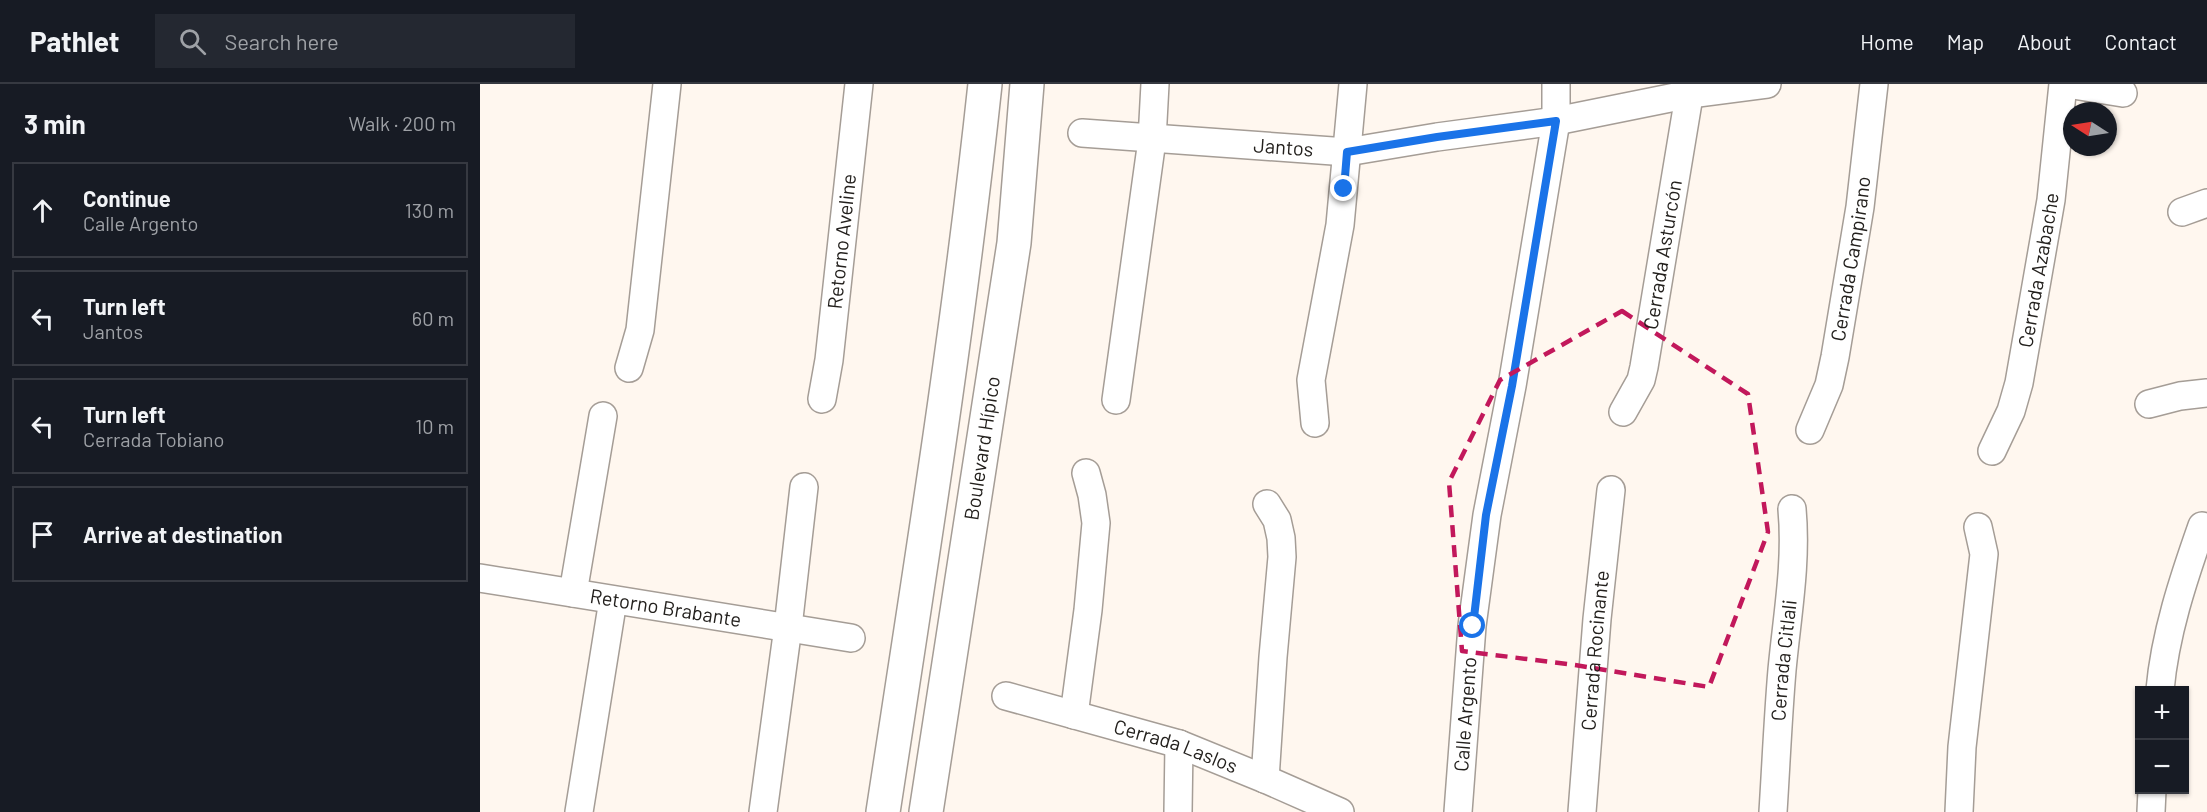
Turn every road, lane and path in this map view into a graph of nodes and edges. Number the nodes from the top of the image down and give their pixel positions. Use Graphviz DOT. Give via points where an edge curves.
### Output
graph roads {
  1 [pos="667,84"];
  2 [pos="859,84"];
  3 [pos="985,84"];
  4 [pos="1028,84"];
  5 [pos="1155,84"];
  6 [pos="1353,84"];
  7 [pos="1556,84"];
  8 [pos="1767,84"];
  9 [pos="1874,84"];
  10 [pos="2065,84"];
  11 [pos="1691,89"];
  12 [pos="2123,93"];
  13 [pos="1556,121"];
  14 [pos="1082,133"];
  15 [pos="1152,140"];
  16 [pos="1347,152"];
  17 [pos="628,368"];
  18 [pos="2207,393"];
  19 [pos="822,399"];
  20 [pos="1116,400"];
  21 [pos="2149,404"];
  22 [pos="1623,412"];
  23 [pos="603,416"];
  24 [pos="1315,423"];
  25 [pos="1810,430"];
  26 [pos="1992,451"];
  27 [pos="1086,473"];
  28 [pos="804,487"];
  29 [pos="1611,490"];
  30 [pos="1267,504"];
  31 [pos="1792,509"];
  32 [pos="2202,526"];
  33 [pos="1978,527"];
  34 [pos="480,579"];
  35 [pos="573,593"];
  36 [pos="613,600"];
  37 [pos="912,620"];
  38 [pos="953,625"];
  39 [pos="789,627"];
  40 [pos="851,638"];
  41 [pos="2160,686"];
  42 [pos="1006,696"];
  43 [pos="1074,714"];
  44 [pos="1179,744"];
  45 [pos="1265,778"];
  46 [pos="2152,794"];
  47 [pos="579,812"];
  48 [pos="763,812"];
  49 [pos="883,812"];
  50 [pos="926,812"];
  51 [pos="1178,812"];
  52 [pos="1340,812"];
  53 [pos="1458,812"];
  54 [pos="1582,812"];
  55 [pos="1773,812"];
  56 [pos="1959,812"];
  57 [pos="2151,812"];
  1 -- 17 [label="street" via="640,330"];
  2 -- 19 [label="street, Retorno Aveline" via="830,360"];
  3 -- 37 [label="street, Boulevard Hípico" via="967,246"];
  4 -- 38 [label="street, Boulevard Hípico" via="1014,243"];
  5 -- 15 [label="street"];
  6 -- 16 [label="street"];
  7 -- 13 [label="street, Calle Argento"];
  8 -- 11 [label="street, Jantos"];
  9 -- 25 [label="street, Cerrada Campirano" via="1860,207 1835,357 1829,385"];
  10 -- 12 [label="street"];
  10 -- 26 [label="street, Cerrada Azabache" via="2051,201 2019,383"];
  11 -- 13 [label="street, Jantos"];
  11 -- 22 [label="street, Cerrada Asturcón" via="1644,368"];
  13 -- 16 [label="street, Jantos"];
  13 -- 53 [label="street, Calle Argento" via="1512,386 1486,515"];
  14 -- 15 [label="street, Jantos"];
  15 -- 16 [label="street, Jantos"];
  15 -- 20 [label="street"];
  16 -- 24 [label="street" via="1340,225 1311,380"];
  18 -- 21 [label="street"];
  23 -- 35 [label="street"];
  27 -- 43 [label="street" via="1096,523"];
  28 -- 39 [label="street"];
  29 -- 54 [label="street, Cerrada Rocinante"];
  30 -- 45 [label="street" via="1278,520 1282,557"];
  31 -- 55 [label="street, Cerrada Citlali" via="1793,565"];
  32 -- 41 [label="street" via="2181,586"];
  33 -- 56 [label="street" via="1984,554 1962,747"];
  34 -- 35 [label="street, Retorno Brabante"];
  35 -- 36 [label="street, Retorno Brabante"];
  36 -- 39 [label="street, Retorno Brabante"];
  36 -- 47 [label="street"];
  37 -- 38 [label="street"];
  37 -- 49 [label="street, Boulevard Hípico"];
  38 -- 50 [label="street, Boulevard Hípico"];
  39 -- 40 [label="street, Retorno Brabante"];
  39 -- 48 [label="street"];
  42 -- 43 [label="street, Cerrada Laslos"];
  43 -- 44 [label="street, Cerrada Laslos"];
  44 -- 45 [label="street, Cerrada Laslos"];
  44 -- 51 [label="street"];
  45 -- 52 [label="street, Cerrada Laslos"];
  46 -- 57 [label="street"];
}
